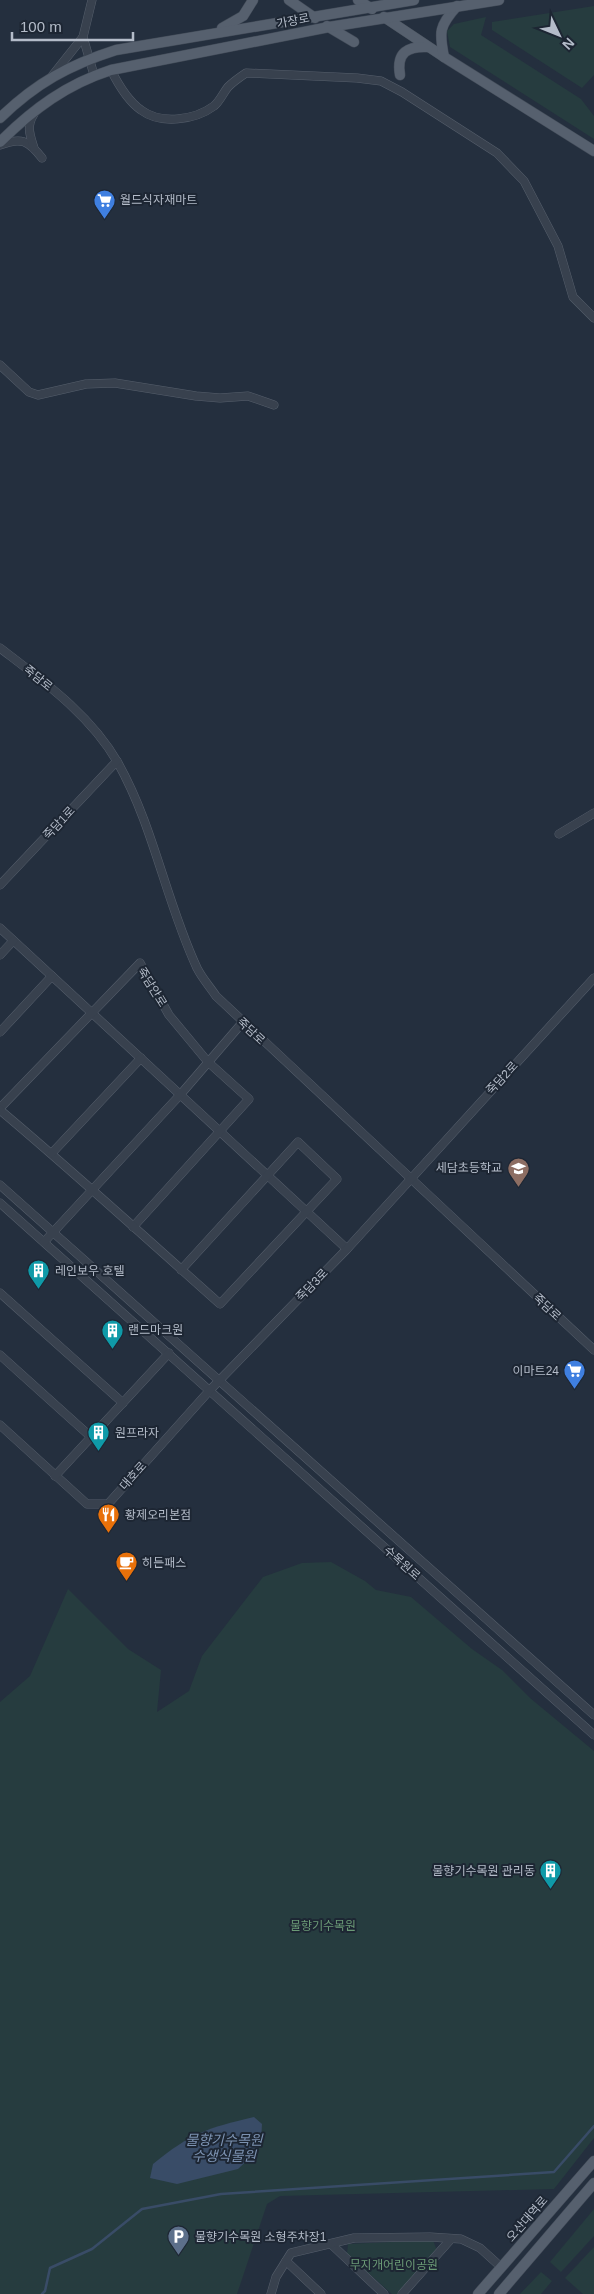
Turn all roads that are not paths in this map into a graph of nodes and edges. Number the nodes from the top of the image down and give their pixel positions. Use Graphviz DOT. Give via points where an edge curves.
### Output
graph roads {
  1 [pos="92,0"];
  2 [pos="253,0"];
  3 [pos="289,0"];
  4 [pos="414,0"];
  5 [pos="499,0"];
  6 [pos="363,6"];
  7 [pos="457,6"];
  8 [pos="314,17"];
  9 [pos="386,18"];
  10 [pos="352,23"];
  11 [pos="328,27"];
  12 [pos="83,37"];
  13 [pos="186,38"];
  14 [pos="429,47"];
  15 [pos="444,57"];
  16 [pos="89,59"];
  17 [pos="111,70"];
  18 [pos="94,75"];
  19 [pos="400,75"];
  20 [pos="51,76"];
  21 [pos="27,93"];
  22 [pos="45,102"];
  23 [pos="0,108"];
  24 [pos="0,118"];
  25 [pos="0,142"];
  26 [pos="0,146"];
  27 [pos="34,148"];
  28 [pos="594,151"];
  29 [pos="42,158"];
  30 [pos="594,318"];
  31 [pos="0,365"];
  32 [pos="274,405"];
  33 [pos="0,648"];
  34 [pos="117,761"];
  35 [pos="594,813"];
  36 [pos="559,834"];
  37 [pos="0,885"];
  38 [pos="0,928"];
  39 [pos="13,941"];
  40 [pos="0,955"];
  41 [pos="52,976"];
  42 [pos="594,978"];
  43 [pos="91,1012"];
  44 [pos="242,1023"];
  45 [pos="0,1032"];
  46 [pos="140,1058"];
  47 [pos="208,1062"];
  48 [pos="180,1095"];
  49 [pos="0,1109"];
  50 [pos="220,1132"];
  51 [pos="52,1154"];
  52 [pos="267,1175"];
  53 [pos="410,1178"];
  54 [pos="0,1185"];
  55 [pos="92,1191"];
  56 [pos="0,1203"];
  57 [pos="306,1211"];
  58 [pos="133,1228"];
  59 [pos="53,1232"];
  60 [pos="44,1242"];
  61 [pos="347,1249"];
  62 [pos="181,1270"];
  63 [pos="0,1293"];
  64 [pos="594,1350"];
  65 [pos="169,1353"];
  66 [pos="0,1355"];
  67 [pos="220,1380"];
  68 [pos="210,1390"];
  69 [pos="123,1403"];
  70 [pos="0,1425"];
  71 [pos="91,1437"];
  72 [pos="55,1476"];
  73 [pos="594,1715"];
  74 [pos="594,1735"];
  75 [pos="594,2161"];
  76 [pos="594,2183"];
  77 [pos="451,2240"];
  78 [pos="331,2244"];
  79 [pos="286,2261"];
  80 [pos="501,2267"];
  81 [pos="270,2294"];
  82 [pos="321,2294"];
  83 [pos="384,2294"];
  84 [pos="402,2294"];
  85 [pos="478,2294"];
  86 [pos="499,2294"];
  1 -- 12 [label="street"];
  2 -- 13 [label="main road" via="243,16 232,24"];
  3 -- 8 [label="main road"];
  4 -- 6 [label="main road, 가장로"];
  5 -- 7 [label="main road, 가장로"];
  6 -- 8 [label="main road, 가장로"];
  6 -- 9 [label="main road"];
  6 -- 10 [label="main road"];
  7 -- 9 [label="main road, 가장로"];
  7 -- 15 [label="main road" via="446,18 440,33"];
  8 -- 11 [label="main road"];
  8 -- 13 [label="main road, 가장로"];
  9 -- 10 [label="main road, 가장로"];
  9 -- 14 [label="main road"];
  10 -- 11 [label="main road, 가장로"];
  10 -- 11 [label="main road" via="350,34 354,42"];
  11 -- 17 [label="main road, 가장로"];
  12 -- 16 [label="street"];
  12 -- 20 [label="street"];
  13 -- 16 [label="main road, 가장로" via="116,50"];
  14 -- 15 [label="main road"];
  14 -- 19 [label="main road" via="415,46 406,51 400,60"];
  15 -- 28 [label="main road"];
  16 -- 18 [label="street"];
  16 -- 20 [label="main road, 가장로"];
  17 -- 18 [label="main road, 가장로"];
  17 -- 30 [label="street" via="121,88 141,111 159,118 179,120 215,105 228,87 246,73 381,81 497,152 524,181 558,246 573,297"];
  18 -- 22 [label="main road, 가장로"];
  20 -- 21 [label="main road, 가장로"];
  21 -- 23 [label="main road"];
  21 -- 24 [label="main road, 가장로"];
  22 -- 25 [label="main road, 가장로"];
  22 -- 27 [label="street" via="30,121 28,129"];
  26 -- 27 [label="street" via="20,140"];
  27 -- 29 [label="street"];
  31 -- 32 [label="street" via="29,392 38,395 86,384 115,383 196,396 248,396"];
  33 -- 34 [label="street, 죽담로" via="50,687 90,725"];
  34 -- 37 [label="street, 죽담1로"];
  34 -- 44 [label="street, 죽담로" via="139,807 198,969 216,996"];
  35 -- 36 [label="street"];
  38 -- 39 [label="street"];
  39 -- 40 [label="street"];
  39 -- 41 [label="street"];
  41 -- 43 [label="street"];
  41 -- 45 [label="street"];
  42 -- 53 [label="street, 죽담2로"];
  43 -- 46 [label="street"];
  43 -- 47 [label="street, 죽담안로" via="140,963 169,1015"];
  43 -- 49 [label="street, 죽담안로"];
  44 -- 47 [label="street"];
  44 -- 53 [label="street, 죽담로"];
  46 -- 48 [label="street"];
  46 -- 51 [label="street"];
  47 -- 48 [label="street"];
  47 -- 50 [label="street, 죽담안로" via="249,1099"];
  48 -- 50 [label="street"];
  48 -- 55 [label="street"];
  49 -- 51 [label="street, 죽담안로"];
  50 -- 52 [label="street"];
  50 -- 58 [label="street, 죽담안로"];
  51 -- 55 [label="street, 죽담안로"];
  52 -- 57 [label="street"];
  52 -- 57 [label="street, 죽담안로" via="298,1142 337,1179"];
  52 -- 62 [label="street, 죽담안로"];
  53 -- 61 [label="street, 죽담3로"];
  53 -- 64 [label="street, 죽담로"];
  54 -- 59 [label="street, 수목원로"];
  55 -- 58 [label="street, 죽담안로"];
  55 -- 59 [label="street"];
  56 -- 60 [label="street, 수목원로"];
  57 -- 61 [label="street"];
  57 -- 62 [label="street, 죽담안로" via="220,1304"];
  58 -- 62 [label="street, 죽담안로"];
  59 -- 60 [label="street"];
  59 -- 67 [label="street, 수목원로"];
  60 -- 65 [label="street, 수목원로"];
  61 -- 67 [label="street, 죽담3로"];
  63 -- 69 [label="street"];
  65 -- 68 [label="street, 수목원로"];
  65 -- 69 [label="street"];
  66 -- 71 [label="street"];
  67 -- 68 [label="street, 죽담3로"];
  67 -- 73 [label="street, 수목원로"];
  68 -- 72 [label="street, 대호로" via="108,1504 86,1504"];
  68 -- 74 [label="street, 수목원로"];
  69 -- 71 [label="street"];
  70 -- 72 [label="street, 대호로"];
  71 -- 72 [label="street"];
  75 -- 80 [label="main road, 오산대역로"];
  76 -- 86 [label="main road"];
  77 -- 78 [label="street" via="430,2237 354,2238"];
  77 -- 80 [label="street" via="472,2243"];
  77 -- 84 [label="street"];
  78 -- 79 [label="street" via="291,2253"];
  78 -- 83 [label="street"];
  79 -- 81 [label="street"];
  79 -- 82 [label="street"];
  80 -- 85 [label="main road, 오산대역로"];
}
